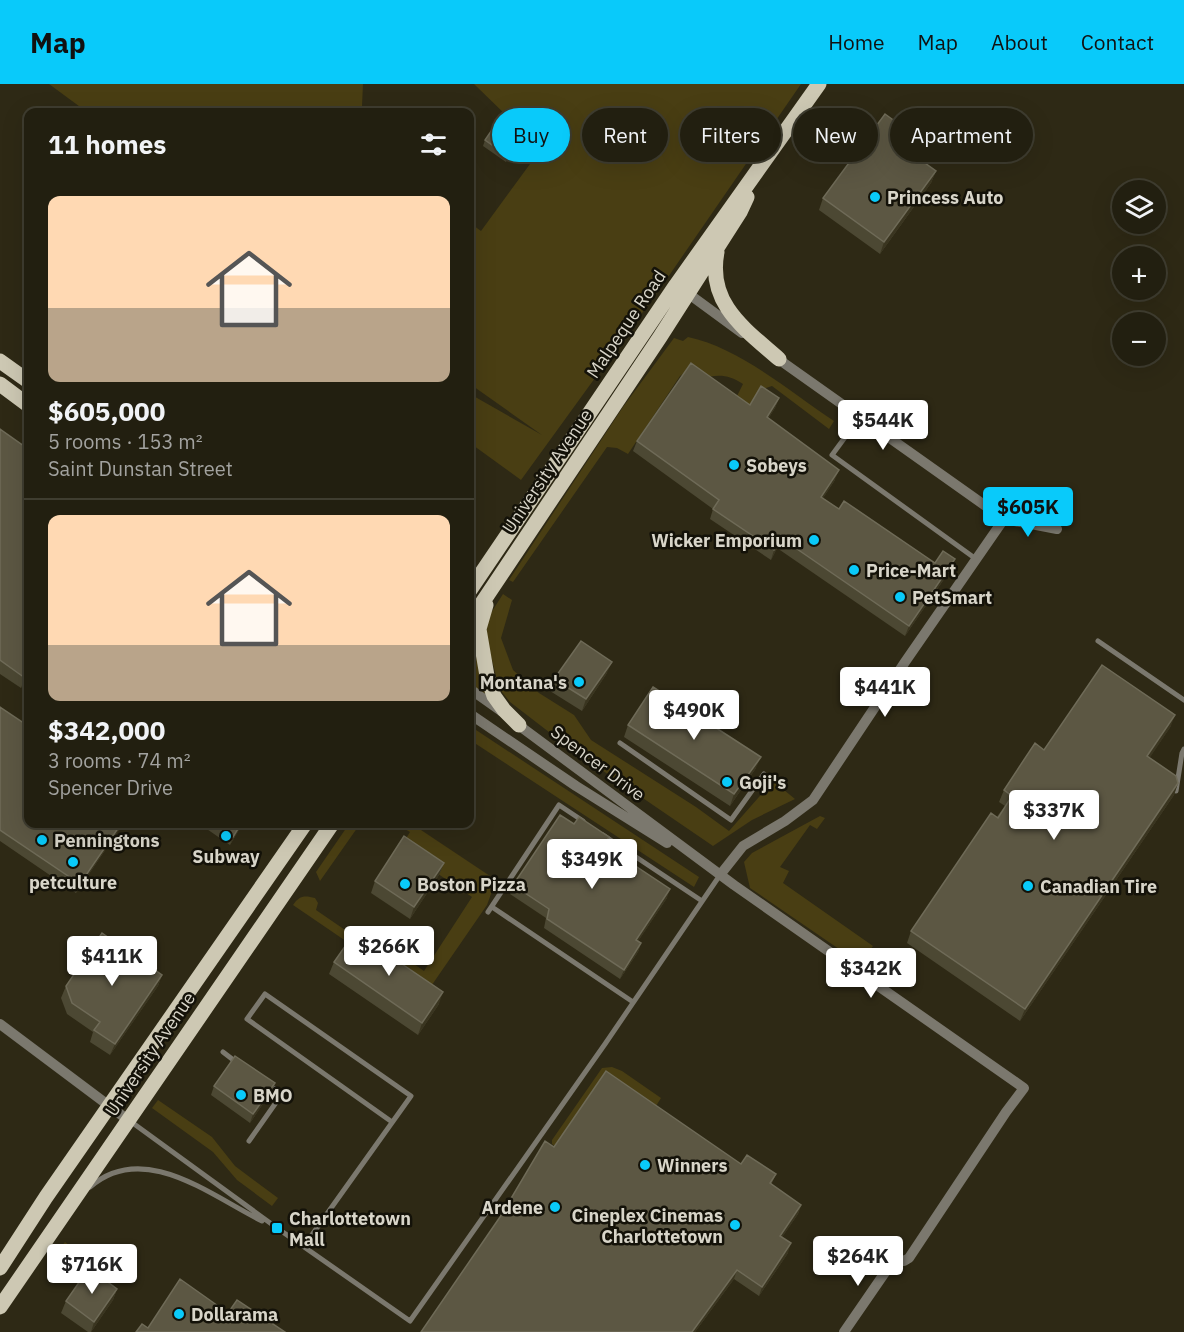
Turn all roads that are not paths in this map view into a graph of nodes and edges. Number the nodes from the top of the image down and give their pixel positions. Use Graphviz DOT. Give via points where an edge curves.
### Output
graph roads {
  1 [pos="819,84"];
  2 [pos="781,137"];
  3 [pos="763,162"];
  4 [pos="764,162"];
  5 [pos="718,247"];
  6 [pos="682,289"];
  7 [pos="779,359"];
  8 [pos="0,361"];
  9 [pos="24,378"];
  10 [pos="0,384"];
  11 [pos="24,402"];
  12 [pos="860,417"];
  13 [pos="1004,519"];
  14 [pos="1057,529"];
  15 [pos="512,558"];
  16 [pos="976,559"];
  17 [pos="474,584"];
  18 [pos="474,615"];
  19 [pos="1098,641"];
  20 [pos="474,691"];
  21 [pos="1184,700"];
  22 [pos="474,717"];
  23 [pos="519,725"];
  24 [pos="620,743"];
  25 [pos="1184,749"];
  26 [pos="764,774"];
  27 [pos="1176,791"];
  28 [pos="587,824"];
  29 [pos="302,828"];
  30 [pos="329,828"];
  31 [pos="597,831"];
  32 [pos="707,865"];
  33 [pos="720,875"];
  34 [pos="702,901"];
  35 [pos="633,1002"];
  36 [pos="0,1024"];
  37 [pos="223,1052"];
  38 [pos="240,1064"];
  39 [pos="265,1082"];
  40 [pos="110,1106"];
  41 [pos="128,1120"];
  42 [pos="392,1122"];
  43 [pos="249,1141"];
  44 [pos="277,1228"];
  45 [pos="44,1242"];
  46 [pos="304,1246"];
  47 [pos="0,1268"];
  48 [pos="0,1307"];
  49 [pos="844,1332"];
  1 -- 2 [label="main road, Malpeque Road"];
  3 -- 6 [label="main road, Malpeque Road"];
  4 -- 5 [label="main road, University Avenue"];
  5 -- 6 [label="main road, University Avenue"];
  5 -- 7 [label="main road" via="714,264 729,314"];
  6 -- 7 [label="street"];
  6 -- 15 [label="main road, University Avenue"];
  6 -- 17 [label="main road, Malpeque Road"];
  7 -- 12 [label="street"];
  8 -- 9 [label="main road"];
  10 -- 11 [label="main road"];
  12 -- 13 [label="street"];
  12 -- 16 [label="lane" via="832,456"];
  13 -- 14 [label="street"];
  13 -- 16 [label="street"];
  15 -- 18 [label="main road, University Avenue"];
  15 -- 23 [label="main road" via="489,597 479,629 494,696"];
  16 -- 33 [label="street" via="813,800 743,846"];
  19 -- 21 [label="lane"];
  20 -- 23 [label="street, Spencer Drive"];
  22 -- 32 [label="street, Spencer Drive" via="643,829"];
  23 -- 32 [label="street, Spencer Drive"];
  24 -- 26 [label="lane" via="731,820"];
  25 -- 27 [label="lane"];
  28 -- 35 [label="lane" via="559,805 490,909"];
  29 -- 40 [label="main road, University Avenue"];
  30 -- 41 [label="main road, University Avenue"];
  31 -- 34 [label="lane"];
  32 -- 33 [label="street, Spencer Drive"];
  33 -- 34 [label="lane"];
  33 -- 49 [label="street, Spencer Drive" via="1024,1088 909,1258 895,1258"];
  34 -- 35 [label="lane"];
  35 -- 46 [label="lane" via="410,1321"];
  36 -- 40 [label="street"];
  37 -- 38 [label="lane"];
  39 -- 43 [label="lane" via="282,1094"];
  40 -- 41 [label="street"];
  40 -- 47 [label="main road, University Avenue"];
  41 -- 44 [label="lane"];
  41 -- 45 [label="main road, University Avenue"];
  42 -- 42 [label="lane" via="411,1096 265,994 247,1019"];
  42 -- 46 [label="lane"];
  44 -- 45 [label="lane" via="175,1176 138,1168 96,1181"];
  44 -- 46 [label="lane"];
  45 -- 48 [label="main road, University Avenue"];
}
